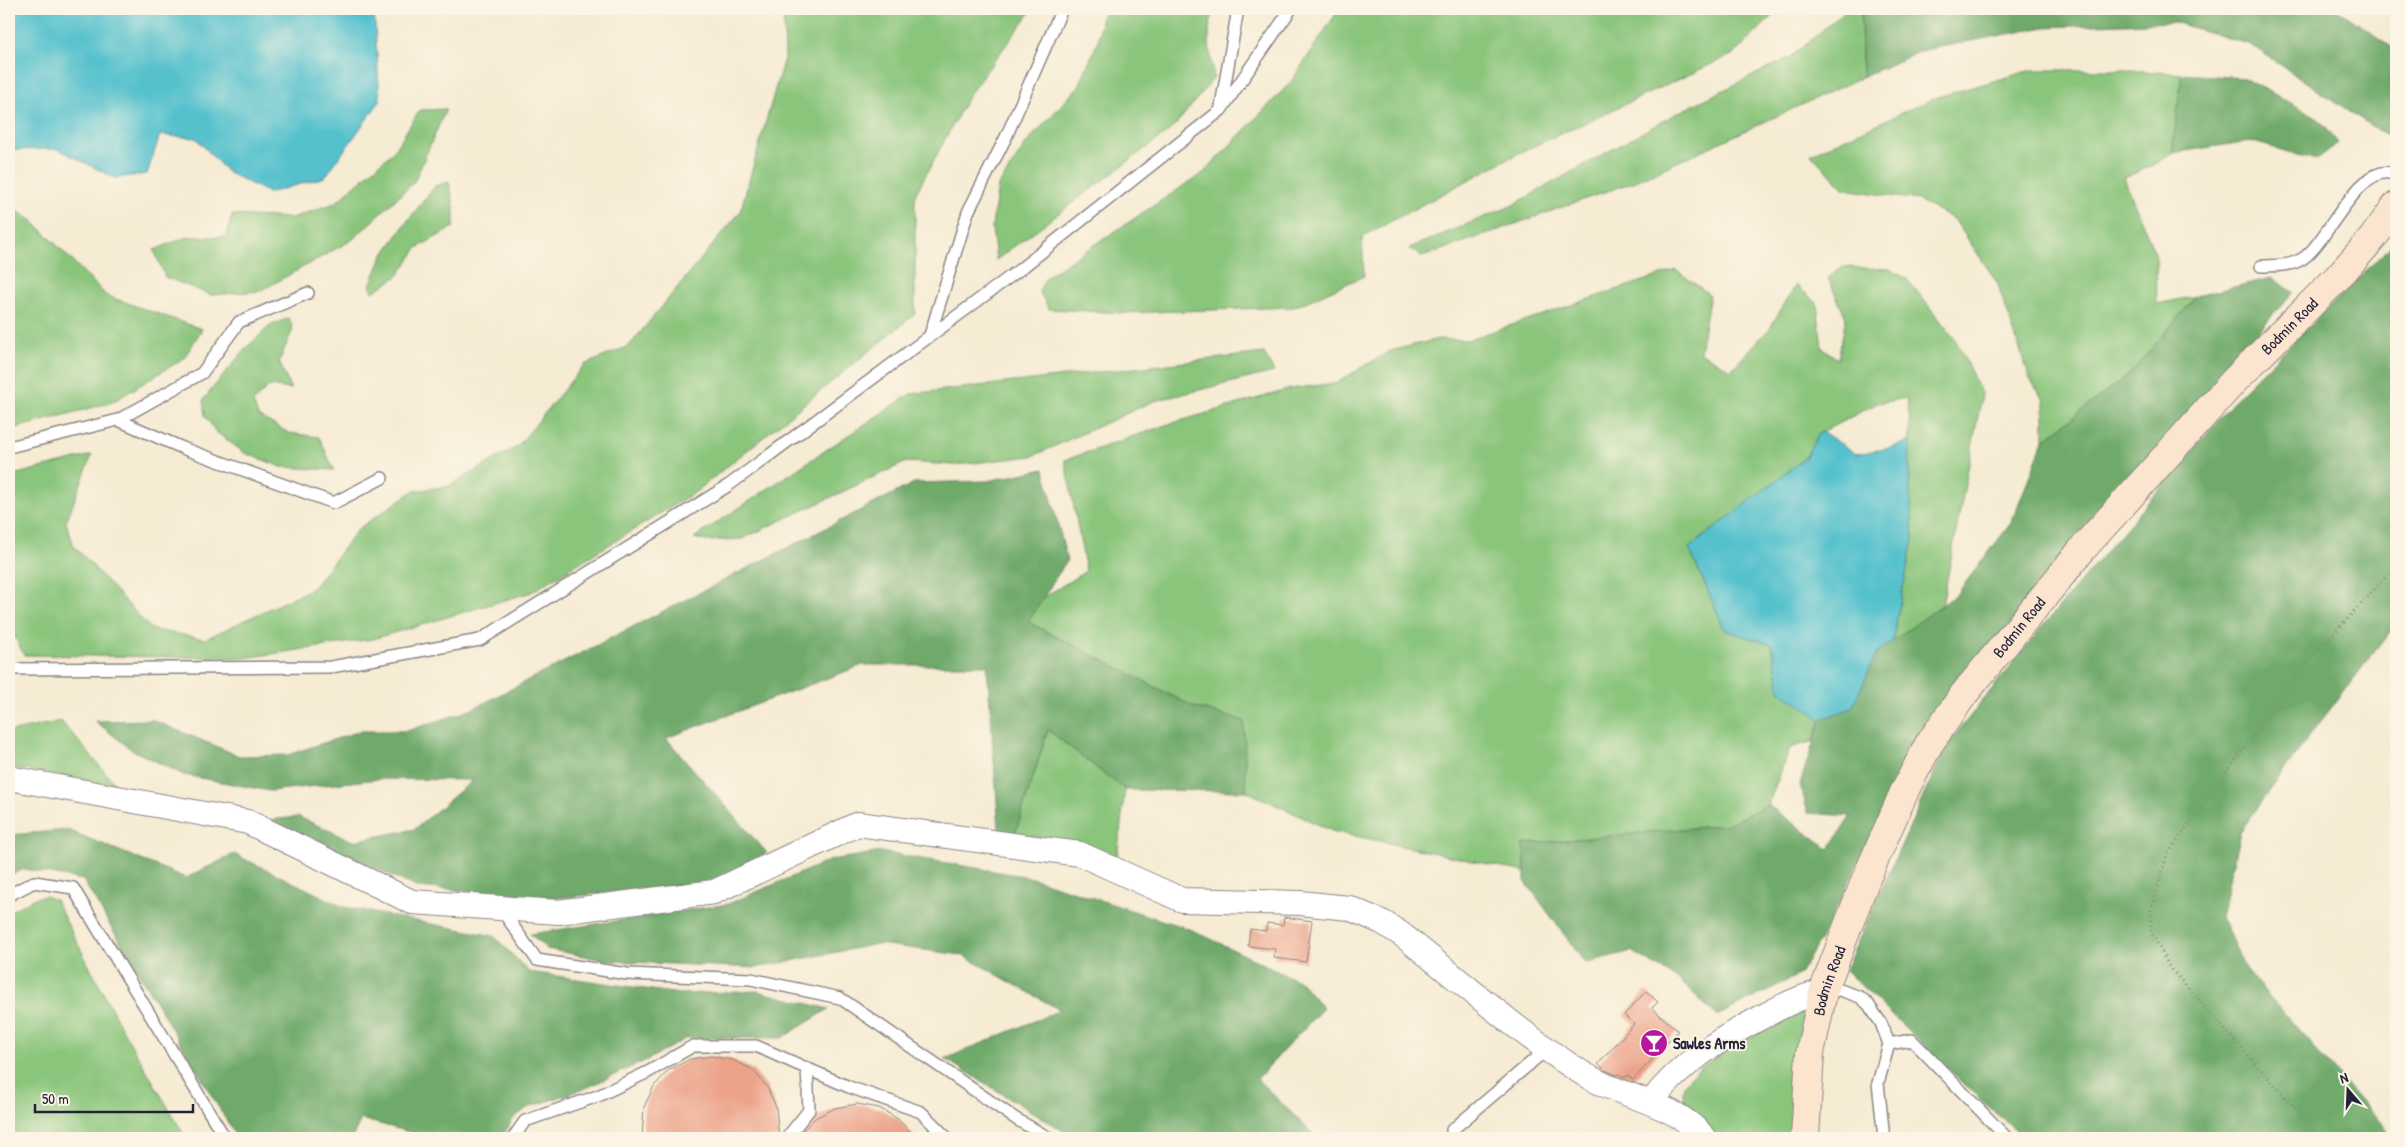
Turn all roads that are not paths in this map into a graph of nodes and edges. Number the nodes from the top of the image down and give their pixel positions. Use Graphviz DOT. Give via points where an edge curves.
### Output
graph roads {
  1 [pos="1062,9"];
  2 [pos="1238,9"];
  3 [pos="1291,9"];
  4 [pos="1221,110"];
  5 [pos="2396,175"];
  6 [pos="2396,206"];
  7 [pos="2261,266"];
  8 [pos="308,292"];
  9 [pos="930,335"];
  10 [pos="118,420"];
  11 [pos="9,447"];
  12 [pos="382,478"];
  13 [pos="9,669"];
  14 [pos="9,778"];
  15 [pos="9,895"];
  16 [pos="501,908"];
  17 [pos="1824,992"];
  18 [pos="1889,1044"];
  19 [pos="1547,1049"];
  20 [pos="807,1068"];
  21 [pos="1651,1102"];
  22 [pos="225,1138"];
  23 [pos="513,1138"];
  24 [pos="789,1138"];
  25 [pos="947,1138"];
  26 [pos="1049,1138"];
  27 [pos="1453,1138"];
  28 [pos="1705,1138"];
  29 [pos="1805,1138"];
  30 [pos="1884,1138"];
  31 [pos="2007,1138"];
  1 -- 9 [label="lane" via="1006,137 968,212"];
  2 -- 4 [label="lane"];
  3 -- 4 [label="lane"];
  4 -- 9 [label="lane" via="1019,270"];
  5 -- 7 [label="lane" via="2392,172 2377,174 2364,182 2319,242 2302,259 2288,265"];
  6 -- 17 [label="main road, Bodmin Road" via="2337,278 2233,382 2085,546 1964,694 1930,744 1906,788 1865,881"];
  8 -- 10 [label="lane" via="239,322 202,373"];
  9 -- 13 [label="lane" via="729,485 480,640 331,667"];
  10 -- 11 [label="lane"];
  10 -- 12 [label="lane" via="185,449 334,503"];
  14 -- 16 [label="street" via="248,822 412,902"];
  15 -- 22 [label="lane" via="34,882 73,888"];
  16 -- 19 [label="street" via="558,912 714,892 858,824 1080,854 1182,900 1300,903 1357,911 1401,934"];
  16 -- 26 [label="lane" via="537,960 627,974 751,979 840,998 1016,1119"];
  17 -- 18 [label="lane" via="1840,990 1860,997 1881,1023"];
  17 -- 21 [label="street" via="1801,997 1716,1042 1678,1070"];
  17 -- 29 [label="main road, Bodmin Road" via="1810,1053"];
  18 -- 30 [label="lane" via="1878,1083"];
  18 -- 31 [label="lane" via="1912,1040"];
  19 -- 21 [label="street" via="1600,1083"];
  19 -- 27 [label="lane" via="1452,1130"];
  20 -- 23 [label="lane" via="756,1046 693,1046 598,1096 525,1120"];
  20 -- 24 [label="lane" via="809,1110"];
  20 -- 25 [label="lane" via="921,1112"];
  21 -- 28 [label="street" via="1685,1120"];
}
